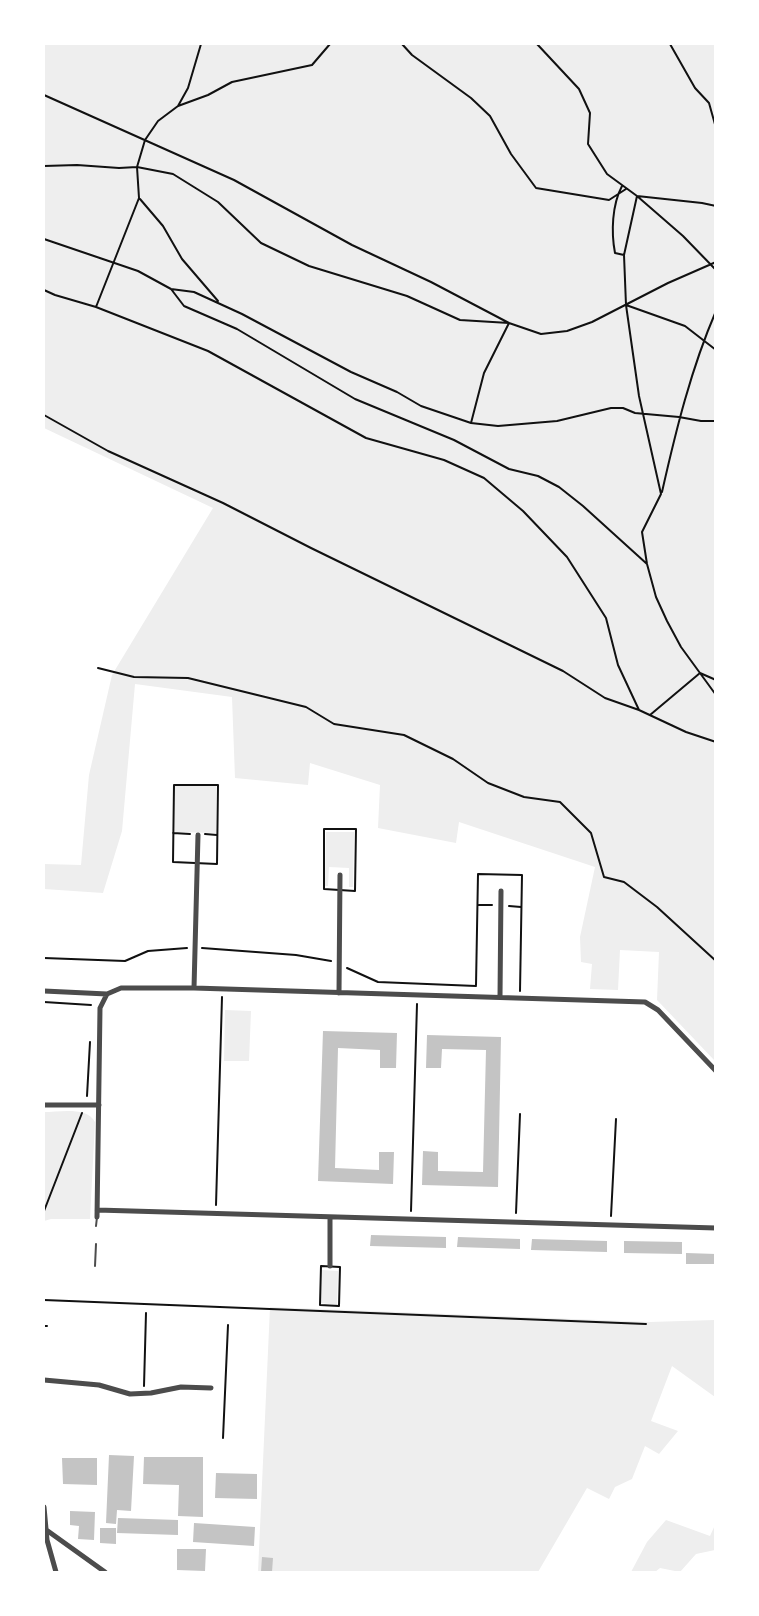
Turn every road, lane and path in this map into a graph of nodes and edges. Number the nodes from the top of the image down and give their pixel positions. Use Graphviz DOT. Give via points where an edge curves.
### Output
graph roads {
  1 [pos="201,44"];
  2 [pos="330,44"];
  3 [pos="402,44"];
  4 [pos="537,44"];
  5 [pos="670,44"];
  6 [pos="44,95"];
  7 [pos="178,106"];
  8 [pos="716,128"];
  9 [pos="145,140"];
  10 [pos="44,166"];
  11 [pos="137,167"];
  12 [pos="622,185"];
  13 [pos="627,189"];
  14 [pos="617,195"];
  15 [pos="637,196"];
  16 [pos="139,198"];
  17 [pos="716,206"];
  18 [pos="44,239"];
  19 [pos="624,255"];
  20 [pos="113,262"];
  21 [pos="716,262"];
  22 [pos="709,265"];
  23 [pos="716,270"];
  24 [pos="171,289"];
  25 [pos="44,290"];
  26 [pos="220,303"];
  27 [pos="626,304"];
  28 [pos="96,307"];
  29 [pos="716,311"];
  30 [pos="509,323"];
  31 [pos="704,339"];
  32 [pos="716,350"];
  33 [pos="644,414"];
  34 [pos="44,415"];
  35 [pos="679,417"];
  36 [pos="716,421"];
  37 [pos="471,423"];
  38 [pos="661,494"];
  39 [pos="647,564"];
  40 [pos="98,668"];
  41 [pos="700,674"];
  42 [pos="716,680"];
  43 [pos="716,695"];
  44 [pos="639,710"];
  45 [pos="650,715"];
  46 [pos="716,742"];
  47 [pos="198,836"];
  48 [pos="197,863"];
  49 [pos="340,875"];
  50 [pos="340,890"];
  51 [pos="501,891"];
  52 [pos="195,947"];
  53 [pos="44,958"];
  54 [pos="716,962"];
  55 [pos="339,965"];
  56 [pos="476,986"];
  57 [pos="194,988"];
  58 [pos="222,989"];
  59 [pos="44,991"];
  60 [pos="339,993"];
  61 [pos="92,994"];
  62 [pos="107,994"];
  63 [pos="417,995"];
  64 [pos="500,997"];
  65 [pos="44,1002"];
  66 [pos="90,1036"];
  67 [pos="716,1071"];
  68 [pos="44,1105"];
  69 [pos="85,1105"];
  70 [pos="99,1105"];
  71 [pos="520,1114"];
  72 [pos="615,1119"];
  73 [pos="44,1211"];
  74 [pos="97,1214"];
  75 [pos="216,1214"];
  76 [pos="330,1217"];
  77 [pos="411,1219"];
  78 [pos="516,1222"];
  79 [pos="611,1225"];
  80 [pos="96,1226"];
  81 [pos="716,1228"];
  82 [pos="96,1244"];
  83 [pos="95,1266"];
  84 [pos="321,1266"];
  85 [pos="330,1266"];
  86 [pos="44,1300"];
  87 [pos="329,1306"];
  88 [pos="329,1312"];
  89 [pos="146,1313"];
  90 [pos="646,1324"];
  91 [pos="228,1325"];
  92 [pos="44,1380"];
  93 [pos="211,1388"];
  94 [pos="144,1394"];
  95 [pos="222,1438"];
  96 [pos="44,1508"];
  97 [pos="45,1529"];
  98 [pos="56,1572"];
  99 [pos="105,1572"];
  1 -- 7 [label="path" via="188,88"];
  2 -- 7 [label="path" via="312,65 232,82"];
  3 -- 14 [label="path" via="490,116 536,188 609,200"];
  4 -- 12 [label="path" via="579,89 590,113 588,144 607,174"];
  5 -- 8 [label="path" via="695,88 709,103"];
  6 -- 9 [label="path"];
  7 -- 9 [label="path" via="159,121"];
  9 -- 11 [label="path"];
  9 -- 30 [label="path" via="234,180 352,245"];
  10 -- 11 [label="path"];
  11 -- 16 [label="path"];
  11 -- 30 [label="path" via="173,174 218,202 261,243 309,266 407,296 460,320"];
  12 -- 13 [label="path"];
  12 -- 14 [label="path"];
  13 -- 14 [label="path"];
  13 -- 15 [label="path"];
  14 -- 19 [label="path" via="612,236 615,253"];
  15 -- 17 [label="path"];
  15 -- 19 [label="path"];
  15 -- 22 [label="path"];
  16 -- 20 [label="path"];
  16 -- 26 [label="path" via="163,226 182,259"];
  18 -- 20 [label="path"];
  19 -- 27 [label="path"];
  20 -- 24 [label="path"];
  20 -- 28 [label="path"];
  21 -- 22 [label="path"];
  22 -- 23 [label="path"];
  22 -- 27 [label="path"];
  24 -- 26 [label="path" via="194,292"];
  24 -- 39 [label="path" via="184,306 237,329 355,399 454,440 509,469 538,476 559,487"];
  25 -- 28 [label="path"];
  26 -- 37 [label="path" via="421,406"];
  27 -- 30 [label="path" via="567,331 541,334"];
  27 -- 31 [label="path" via="685,326"];
  27 -- 33 [label="path"];
  28 -- 44 [label="path" via="208,351 366,438 444,460 484,478 567,557 606,618 618,665"];
  29 -- 31 [label="path"];
  30 -- 37 [label="path" via="484,373"];
  31 -- 32 [label="path"];
  31 -- 35 [label="path"];
  33 -- 35 [label="path"];
  33 -- 37 [label="path" via="611,408 557,421 498,426"];
  33 -- 38 [label="path"];
  34 -- 44 [label="path" via="108,451 223,503 563,671 605,698"];
  35 -- 36 [label="path"];
  35 -- 38 [label="path"];
  38 -- 39 [label="path" via="642,532"];
  39 -- 41 [label="path" via="667,621"];
  40 -- 54 [label="path" via="134,676 188,678 306,707 334,724 404,735 453,759 488,783 524,797 560,802 591,833 604,877 633,888"];
  41 -- 42 [label="path"];
  41 -- 43 [label="path"];
  41 -- 45 [label="path"];
  44 -- 45 [label="path"];
  45 -- 46 [label="path"];
  47 -- 48 [label="street"];
  48 -- 48 [label="path" via="173,862 174,784 218,785 217,864"];
  48 -- 52 [label="street"];
  49 -- 50 [label="street"];
  50 -- 50 [label="path" via="324,889 324,829 356,830 355,891"];
  50 -- 55 [label="street"];
  51 -- 64 [label="street"];
  52 -- 53 [label="path" via="148,951 125,961"];
  52 -- 55 [label="path" via="296,955"];
  52 -- 57 [label="street"];
  55 -- 56 [label="path" via="378,982"];
  55 -- 60 [label="street"];
  57 -- 58 [label="street"];
  57 -- 62 [label="street" via="121,988"];
  58 -- 60 [label="street"];
  58 -- 75 [label="path"];
  59 -- 61 [label="street"];
  60 -- 63 [label="street"];
  61 -- 62 [label="street"];
  61 -- 65 [label="path" via="91,1005"];
  62 -- 70 [label="street" via="100,1008"];
  63 -- 64 [label="street"];
  63 -- 77 [label="path"];
  64 -- 67 [label="street" via="645,1002 658,1010"];
  66 -- 69 [label="path"];
  68 -- 69 [label="street"];
  69 -- 70 [label="street"];
  69 -- 73 [label="path"];
  70 -- 74 [label="street"];
  71 -- 78 [label="path"];
  72 -- 79 [label="path"];
  74 -- 75 [label="street"];
  74 -- 80 [label="lane"];
  75 -- 76 [label="street"];
  76 -- 77 [label="street"];
  76 -- 85 [label="street"];
  77 -- 78 [label="street"];
  78 -- 79 [label="street"];
  79 -- 81 [label="street"];
  82 -- 83 [label="lane"];
  84 -- 87 [label="path" via="320,1305"];
  85 -- 87 [label="path" via="340,1267 339,1306"];
  86 -- 88 [label="path"];
  87 -- 88 [label="path"];
  88 -- 90 [label="path"];
  89 -- 94 [label="path"];
  91 -- 95 [label="path"];
  92 -- 94 [label="street"];
  93 -- 94 [label="street" via="180,1387"];
  96 -- 97 [label="street"];
  97 -- 98 [label="street"];
  97 -- 99 [label="street"];
}
